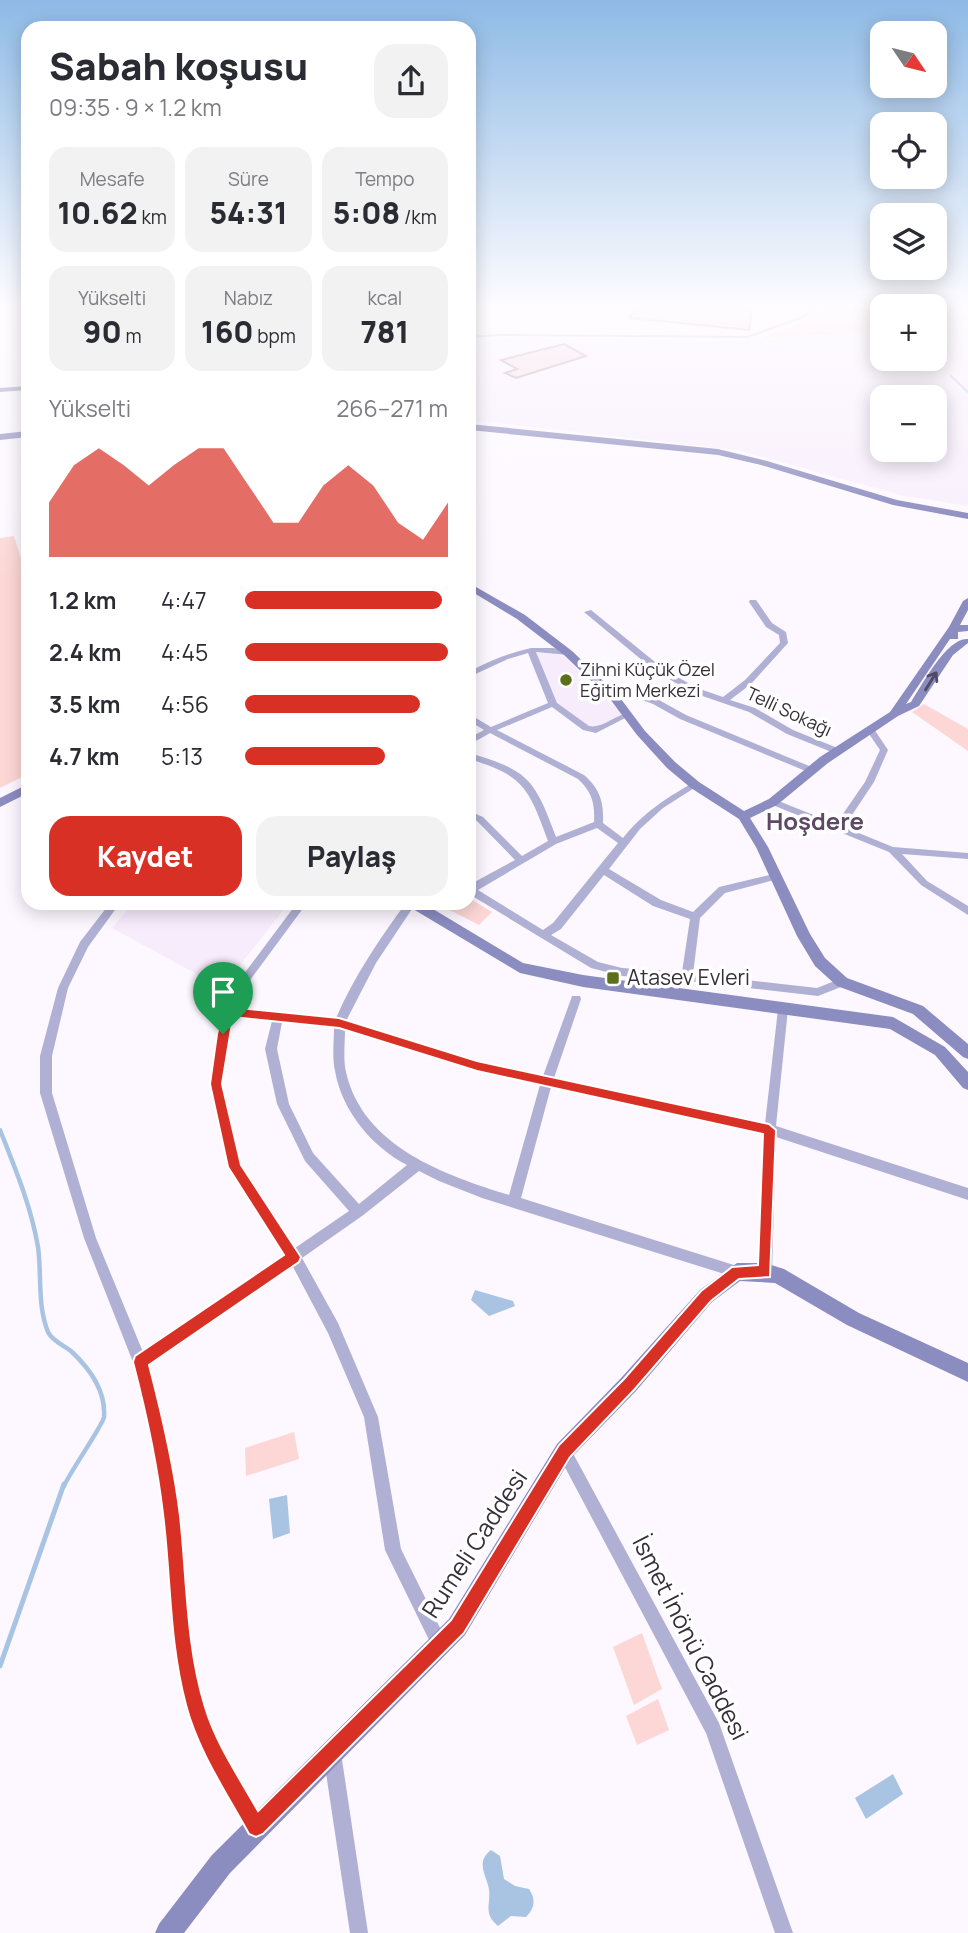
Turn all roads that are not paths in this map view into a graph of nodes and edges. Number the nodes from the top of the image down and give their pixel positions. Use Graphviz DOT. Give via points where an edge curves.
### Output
graph roads {
  1 [pos="476,426"];
  2 [pos="21,432"];
  3 [pos="0,434"];
  4 [pos="678,445"];
  5 [pos="968,510"];
  6 [pos="968,516"];
  7 [pos="476,590"];
  8 [pos="968,601"];
  9 [pos="752,602"];
  10 [pos="588,612"];
  11 [pos="968,628"];
  12 [pos="952,630"];
  13 [pos="966,642"];
  14 [pos="531,650"];
  15 [pos="568,653"];
  16 [pos="476,671"];
  17 [pos="613,696"];
  18 [pos="723,701"];
  19 [pos="553,704"];
  20 [pos="894,714"];
  21 [pos="627,715"];
  22 [pos="476,721"];
  23 [pos="490,730"];
  24 [pos="871,731"];
  25 [pos="476,738"];
  26 [pos="837,751"];
  27 [pos="476,759"];
  28 [pos="811,770"];
  29 [pos="21,784"];
  30 [pos="695,785"];
  31 [pos="21,792"];
  32 [pos="0,794"];
  33 [pos="773,802"];
  34 [pos="0,803"];
  35 [pos="743,816"];
  36 [pos="476,817"];
  37 [pos="598,824"];
  38 [pos="837,829"];
  39 [pos="553,842"];
  40 [pos="624,842"];
  41 [pos="892,850"];
  42 [pos="968,856"];
  43 [pos="521,860"];
  44 [pos="603,870"];
  45 [pos="774,877"];
  46 [pos="476,886"];
  47 [pos="476,893"];
  48 [pos="110,910"];
  49 [pos="297,910"];
  50 [pos="407,910"];
  51 [pos="424,910"];
  52 [pos="968,911"];
  53 [pos="695,917"];
  54 [pos="543,935"];
  55 [pos="687,977"];
  56 [pos="842,982"];
  57 [pos="576,999"];
  58 [pos="783,1009"];
  59 [pos="229,1012"];
  60 [pos="278,1017"];
  61 [pos="339,1023"];
  62 [pos="968,1053"];
  63 [pos="547,1082"];
  64 [pos="968,1083"];
  65 [pos="769,1130"];
  66 [pos="416,1166"];
  67 [pos="968,1194"];
  68 [pos="514,1201"];
  69 [pos="358,1212"];
  70 [pos="294,1257"];
  71 [pos="737,1272"];
  72 [pos="765,1272"];
  73 [pos="140,1362"];
  74 [pos="968,1373"];
  75 [pos="564,1451"];
  76 [pos="440,1644"];
  77 [pos="332,1750"];
  78 [pos="256,1827"];
  79 [pos="168,1933"];
  80 [pos="359,1933"];
  81 [pos="784,1933"];
  1 -- 4 [label="main road"];
  2 -- 3 [label="main road"];
  4 -- 5 [label="main road" via="751,455 892,497"];
  4 -- 6 [label="main road" via="740,457 896,503"];
  7 -- 15 [label="street"];
  8 -- 12 [label="street"];
  9 -- 18 [label="street" via="769,625 783,634 784,643"];
  10 -- 18 [label="street, Telli Sokağı" via="652,664 691,689"];
  11 -- 12 [label="street"];
  12 -- 13 [label="street"];
  12 -- 20 [label="street"];
  20 -- 13 [label="street, one-way" via="919,700 946,657"];
  14 -- 15 [label="street"];
  14 -- 16 [label="street" via="504,656"];
  14 -- 19 [label="street"];
  15 -- 17 [label="street"];
  17 -- 21 [label="street"];
  17 -- 28 [label="street" via="632,694 656,702"];
  18 -- 26 [label="street, Telli Sokağı"];
  19 -- 21 [label="street" via="596,730"];
  19 -- 23 [label="street"];
  20 -- 24 [label="street"];
  21 -- 30 [label="street"];
  22 -- 23 [label="street"];
  23 -- 25 [label="street"];
  23 -- 37 [label="street" via="594,788 600,807"];
  24 -- 26 [label="street"];
  24 -- 38 [label="street" via="884,750 878,769"];
  26 -- 28 [label="street"];
  27 -- 39 [label="street" via="499,764 523,778 534,791"];
  28 -- 33 [label="street"];
  29 -- 32 [label="street"];
  30 -- 35 [label="street"];
  30 -- 40 [label="street" via="660,806"];
  31 -- 34 [label="street"];
  33 -- 35 [label="street"];
  33 -- 38 [label="street"];
  35 -- 45 [label="street"];
  36 -- 43 [label="street"];
  37 -- 39 [label="street"];
  37 -- 40 [label="street"];
  38 -- 41 [label="street"];
  39 -- 43 [label="street"];
  40 -- 44 [label="street"];
  41 -- 42 [label="street"];
  41 -- 52 [label="street" via="924,883"];
  43 -- 46 [label="street"];
  44 -- 53 [label="street" via="657,903"];
  44 -- 54 [label="street" via="557,926"];
  45 -- 53 [label="street" via="722,890"];
  45 -- 56 [label="street" via="803,936 820,962"];
  47 -- 54 [label="street"];
  48 -- 73 [label="street" via="84,945 63,988 45,1073 49,1109 90,1238"];
  49 -- 59 [label="street" via="234,994"];
  50 -- 61 [label="street" via="373,955"];
  51 -- 58 [label="street" via="520,968"];
  53 -- 55 [label="street"];
  54 -- 55 [label="street" via="595,965"];
  55 -- 56 [label="street" via="818,992"];
  56 -- 62 [label="street" via="918,1010"];
  57 -- 63 [label="street"];
  58 -- 64 [label="street" via="893,1023 940,1051"];
  58 -- 65 [label="street"];
  59 -- 60 [label="street"];
  59 -- 70 [label="street" via="216,1084 235,1167"];
  60 -- 61 [label="street"];
  60 -- 69 [label="street" via="271,1049 283,1104 309,1157"];
  61 -- 63 [label="street" via="477,1066"];
  61 -- 66 [label="street" via="346,1096 370,1131"];
  63 -- 65 [label="street"];
  63 -- 68 [label="street"];
  65 -- 67 [label="street"];
  65 -- 72 [label="street"];
  66 -- 68 [label="street"];
  66 -- 69 [label="street"];
  68 -- 71 [label="street"];
  69 -- 70 [label="street"];
  70 -- 73 [label="street"];
  70 -- 76 [label="street" via="333,1328 371,1417 393,1550"];
  71 -- 72 [label="street"];
  71 -- 75 [label="street, Rumeli Caddesi" via="706,1296"];
  72 -- 74 [label="street"];
  73 -- 78 [label="street" via="161,1441 183,1648 195,1705 206,1738"];
  75 -- 76 [label="street, Rumeli Caddesi" via="457,1626"];
  75 -- 81 [label="street, İsmet İnönü Caddesi" via="713,1729"];
  76 -- 77 [label="street, Rumeli Caddesi"];
  77 -- 78 [label="street, Rumeli Caddesi"];
  77 -- 80 [label="street"];
  78 -- 79 [label="street, Rumeli Caddesi"];
}
